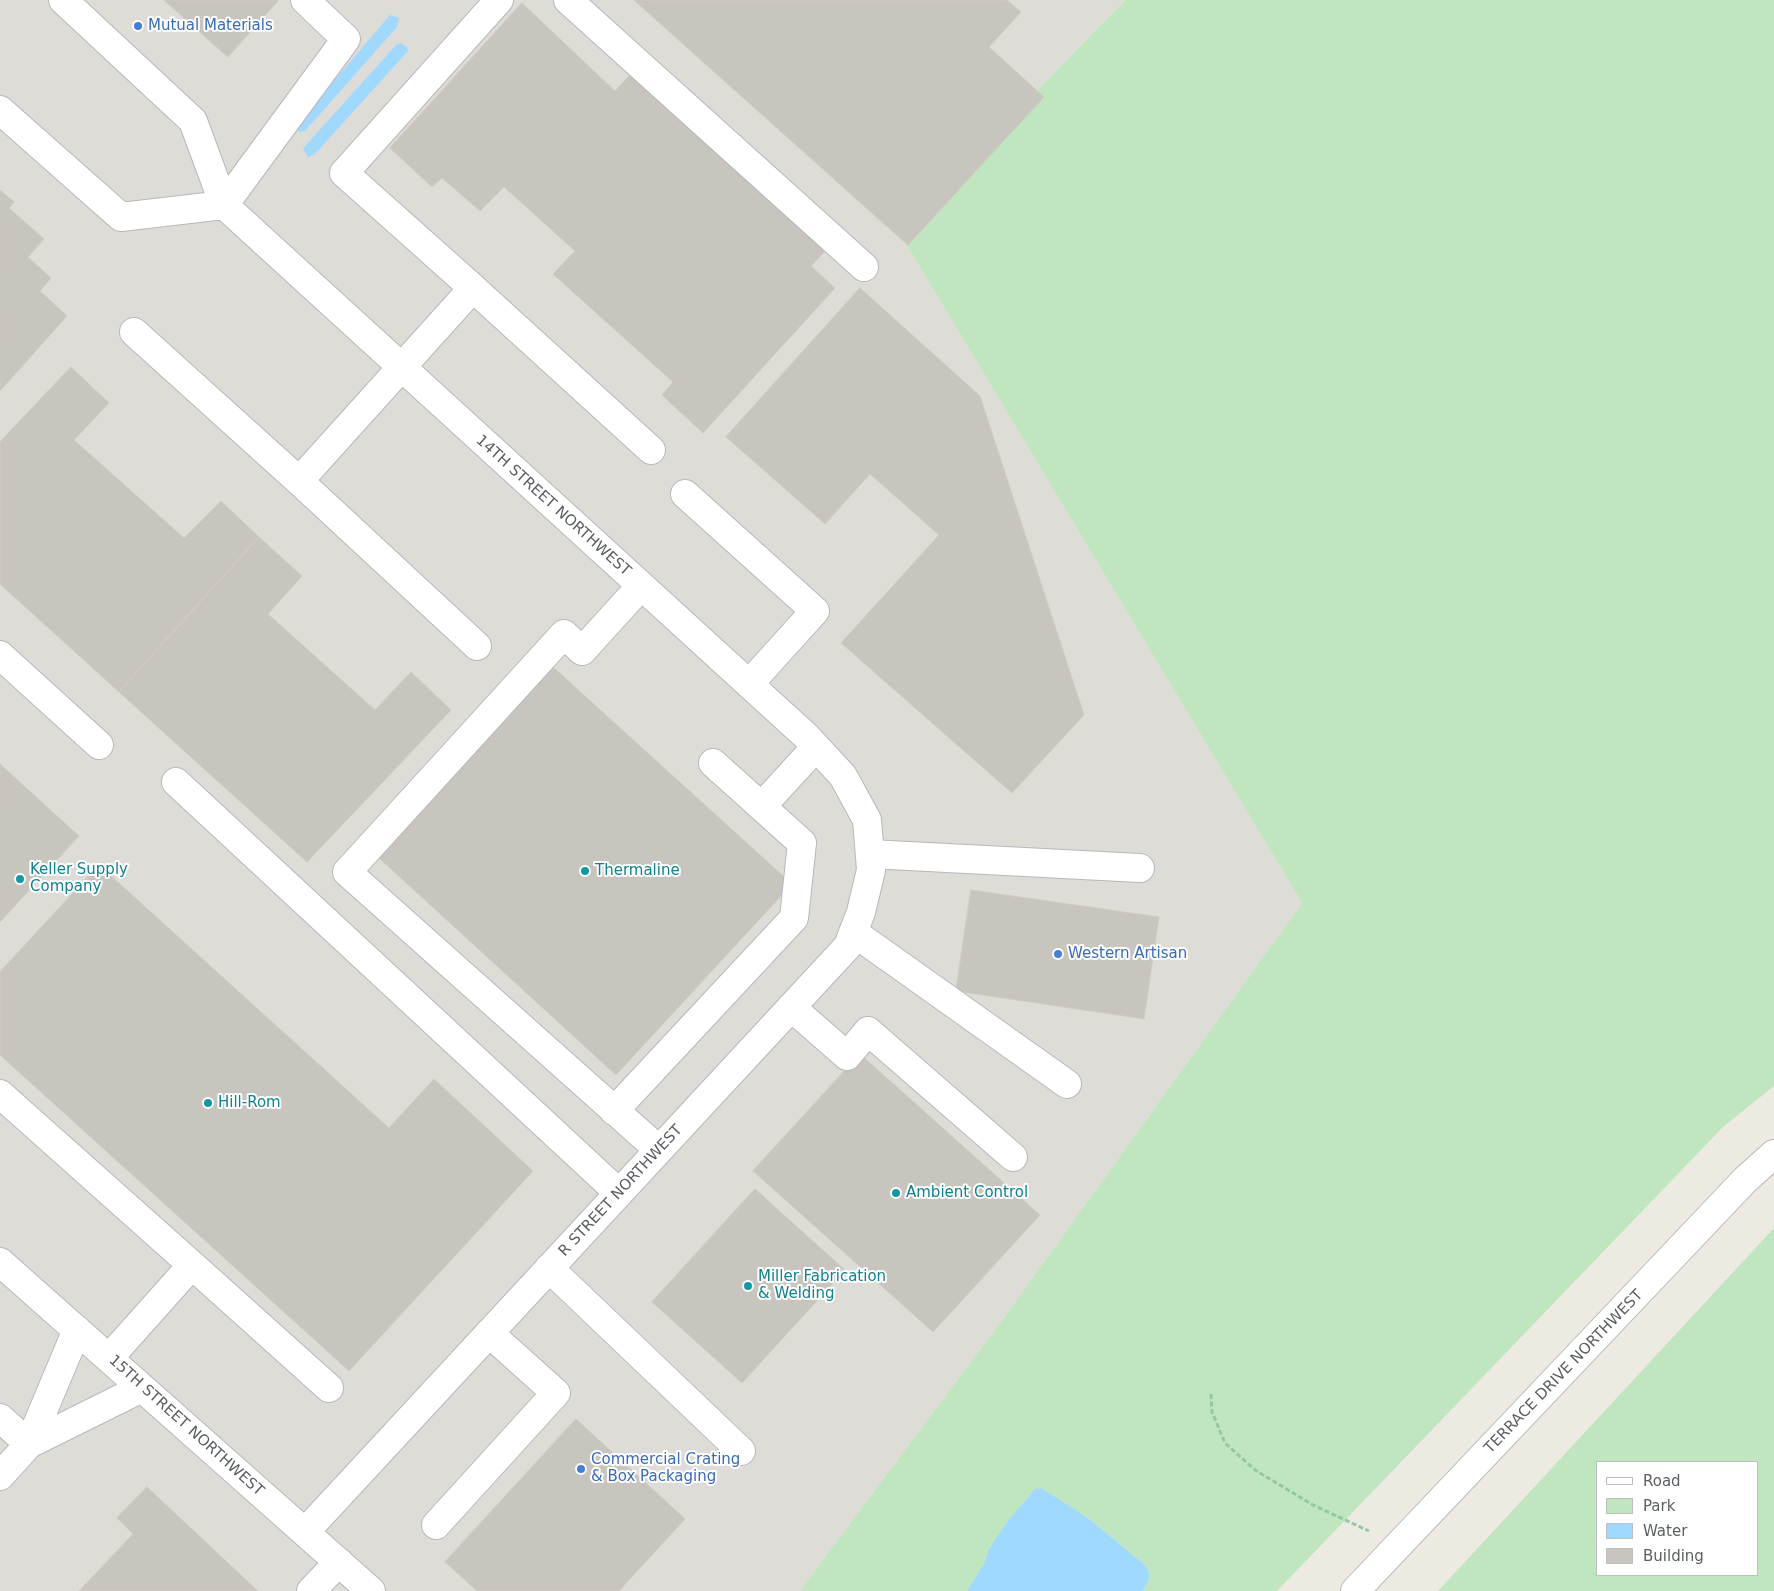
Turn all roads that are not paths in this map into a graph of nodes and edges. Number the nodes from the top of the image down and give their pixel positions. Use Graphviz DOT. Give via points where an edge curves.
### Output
graph roads {
  1 [pos="63,0"];
  2 [pos="499,0"];
  3 [pos="568,0"];
  4 [pos="315,3"];
  5 [pos="0,110"];
  6 [pos="224,205"];
  7 [pos="864,267"];
  8 [pos="473,288"];
  9 [pos="134,332"];
  10 [pos="401,368"];
  11 [pos="651,450"];
  12 [pos="299,481"];
  13 [pos="685,494"];
  14 [pos="641,586"];
  15 [pos="477,646"];
  16 [pos="0,656"];
  17 [pos="749,684"];
  18 [pos="99,745"];
  19 [pos="816,747"];
  20 [pos="713,763"];
  21 [pos="176,782"];
  22 [pos="762,806"];
  23 [pos="867,820"];
  24 [pos="870,854"];
  25 [pos="1140,868"];
  26 [pos="853,932"];
  27 [pos="791,1007"];
  28 [pos="1067,1084"];
  29 [pos="0,1094"];
  30 [pos="614,1111"];
  31 [pos="658,1150"];
  32 [pos="1774,1154"];
  33 [pos="1013,1157"];
  34 [pos="620,1192"];
  35 [pos="0,1262"];
  36 [pos="192,1265"];
  37 [pos="549,1268"];
  38 [pos="78,1330"];
  39 [pos="489,1333"];
  40 [pos="109,1358"];
  41 [pos="142,1388"];
  42 [pos="329,1388"];
  43 [pos="0,1418"];
  44 [pos="29,1444"];
  45 [pos="741,1451"];
  46 [pos="0,1476"];
  47 [pos="436,1525"];
  48 [pos="305,1532"];
  49 [pos="339,1562"];
  50 [pos="311,1591"];
  51 [pos="371,1591"];
  52 [pos="1355,1591"];
  1 -- 6 [label="street" via="193,120"];
  2 -- 8 [label="street" via="344,173"];
  3 -- 7 [label="street"];
  4 -- 6 [label="street" via="346,39"];
  5 -- 6 [label="street" via="121,217"];
  6 -- 10 [label="street, 14TH STREET NORTHWEST"];
  8 -- 10 [label="street"];
  8 -- 11 [label="street"];
  9 -- 12 [label="street"];
  10 -- 12 [label="street"];
  10 -- 14 [label="street, 14TH STREET NORTHWEST"];
  12 -- 15 [label="street"];
  13 -- 17 [label="street" via="815,611"];
  14 -- 17 [label="street, 14TH STREET NORTHWEST"];
  14 -- 30 [label="street" via="582,651 564,634 347,872"];
  16 -- 18 [label="street"];
  17 -- 19 [label="street, 14TH STREET NORTHWEST"];
  19 -- 22 [label="street"];
  19 -- 23 [label="street, 14TH STREET NORTHWEST" via="843,776"];
  20 -- 22 [label="street"];
  21 -- 34 [label="street"];
  22 -- 30 [label="street" via="802,843 794,918"];
  23 -- 24 [label="street, R STREET NORTHWEST"];
  24 -- 25 [label="street"];
  24 -- 26 [label="street, R STREET NORTHWEST" via="871,870"];
  26 -- 27 [label="street, R STREET NORTHWEST" via="848,946"];
  26 -- 28 [label="street"];
  27 -- 31 [label="street, R STREET NORTHWEST"];
  27 -- 33 [label="street" via="846,1056 868,1031"];
  29 -- 36 [label="street"];
  30 -- 31 [label="street"];
  31 -- 34 [label="street, R STREET NORTHWEST"];
  32 -- 52 [label="street, TERRACE DRIVE NORTHWEST" via="1745,1180"];
  34 -- 37 [label="street, R STREET NORTHWEST"];
  35 -- 38 [label="street, 15TH STREET NORTHWEST"];
  36 -- 40 [label="street"];
  36 -- 42 [label="street"];
  37 -- 39 [label="street, R STREET NORTHWEST"];
  37 -- 45 [label="street"];
  38 -- 40 [label="street, 15TH STREET NORTHWEST"];
  38 -- 44 [label="street"];
  39 -- 47 [label="street" via="556,1393"];
  39 -- 48 [label="street, R STREET NORTHWEST"];
  40 -- 41 [label="street, 15TH STREET NORTHWEST"];
  41 -- 44 [label="street"];
  41 -- 48 [label="street, 15TH STREET NORTHWEST"];
  43 -- 44 [label="street"];
  44 -- 46 [label="street"];
  48 -- 49 [label="street, 15TH STREET NORTHWEST"];
  49 -- 50 [label="street"];
  49 -- 51 [label="street, 15TH STREET NORTHWEST"];
}
